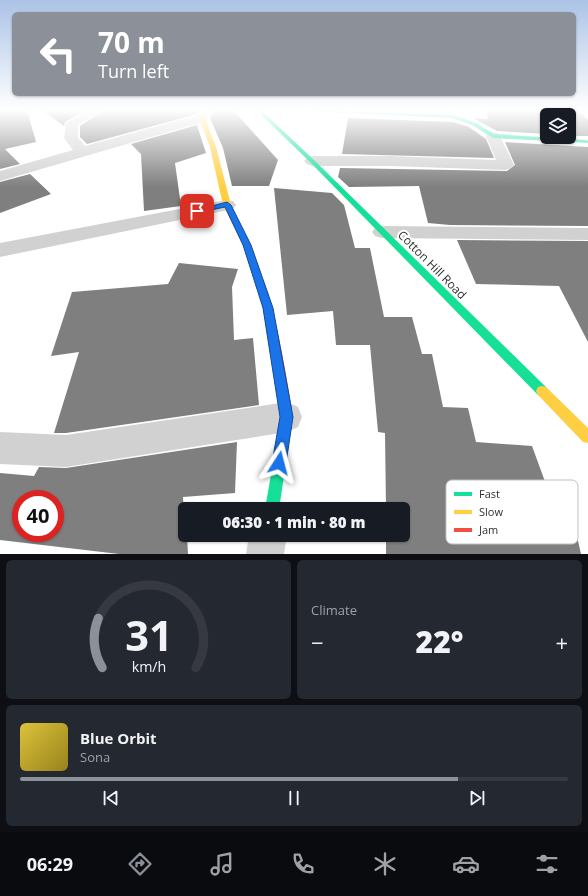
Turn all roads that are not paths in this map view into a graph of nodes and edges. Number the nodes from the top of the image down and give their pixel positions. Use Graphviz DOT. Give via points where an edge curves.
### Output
graph roads {
  1 [pos="71,136"];
  2 [pos="134,136"];
  3 [pos="210,136"];
  4 [pos="285,136"];
  5 [pos="493,136"];
  6 [pos="586,142"];
  7 [pos="82,152"];
  8 [pos="312,161"];
  9 [pos="0,176"];
  10 [pos="227,205"];
  11 [pos="382,232"];
  12 [pos="588,234"];
  13 [pos="0,250"];
  14 [pos="287,417"];
  15 [pos="588,437"];
  16 [pos="0,448"];
  17 [pos="273,502"];
  18 [pos="267,542"];
  19 [pos="265,554"];
  1 -- 7 [label="street"];
  2 -- 7 [label="street"];
  3 -- 10 [label="street"];
  4 -- 8 [label="street, Cotton Hill Road"];
  5 -- 6 [label="street"];
  5 -- 8 [label="street" via="506,165"];
  7 -- 9 [label="street"];
  8 -- 11 [label="street, Cotton Hill Road"];
  10 -- 13 [label="street"];
  10 -- 14 [label="street" via="247,245 268,308"];
  11 -- 12 [label="street"];
  11 -- 15 [label="street, Cotton Hill Road"];
  14 -- 16 [label="street" via="66,451"];
  14 -- 17 [label="street"];
  18 -- 19 [label="street"];
}
